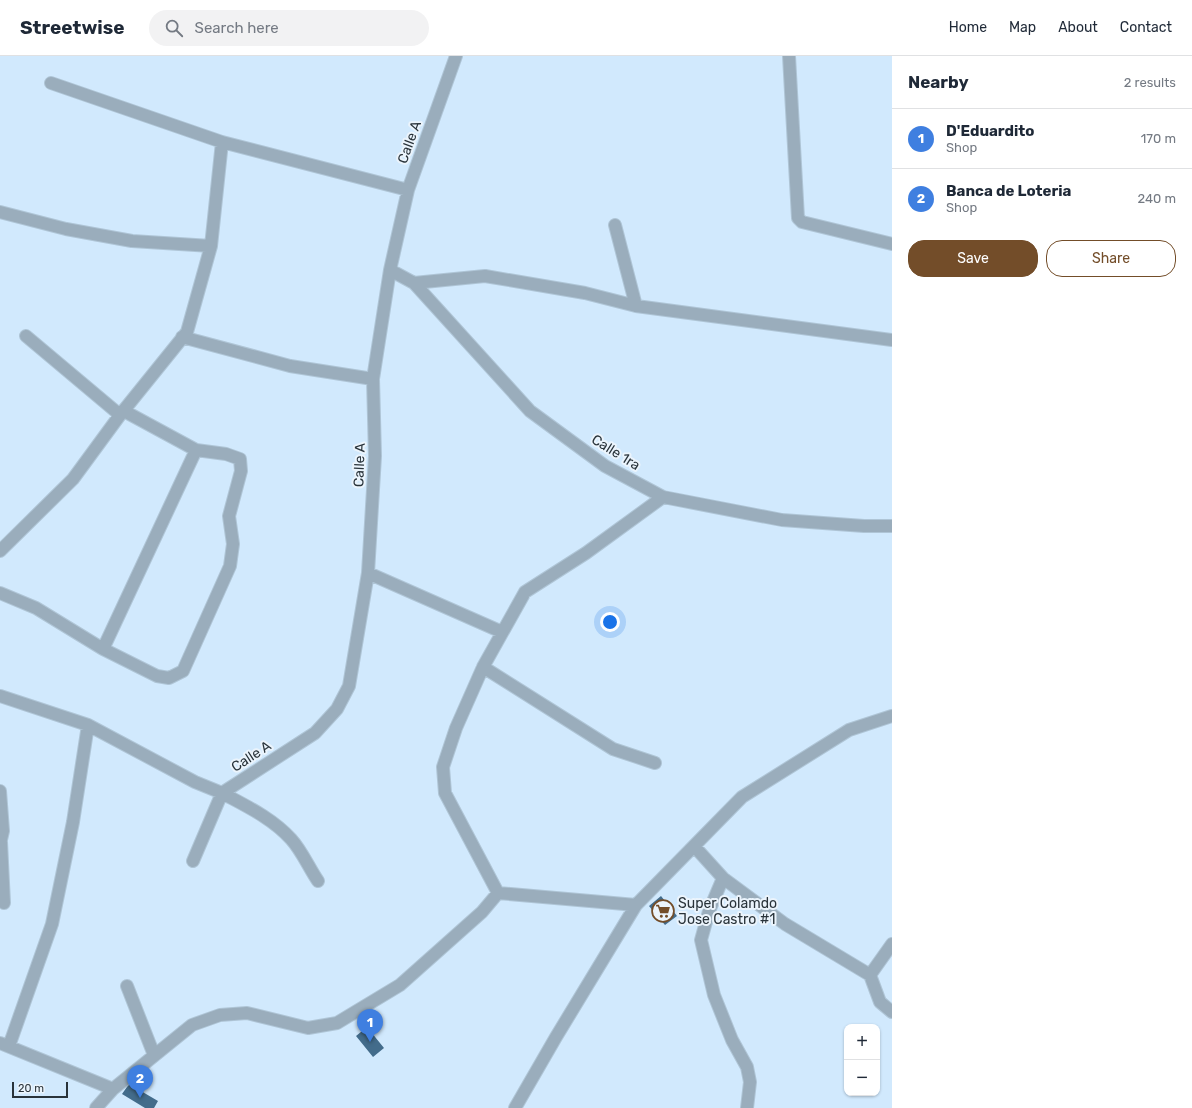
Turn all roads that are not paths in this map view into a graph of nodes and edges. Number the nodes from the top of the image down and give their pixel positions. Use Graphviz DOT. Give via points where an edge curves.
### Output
graph roads {
  1 [pos="456,56"];
  2 [pos="789,56"];
  3 [pos="51,83"];
  4 [pos="222,142"];
  5 [pos="408,190"];
  6 [pos="0,212"];
  7 [pos="615,225"];
  8 [pos="892,244"];
  9 [pos="211,246"];
  10 [pos="390,270"];
  11 [pos="414,283"];
  12 [pos="636,306"];
  13 [pos="26,336"];
  14 [pos="182,338"];
  15 [pos="892,340"];
  16 [pos="373,379"];
  17 [pos="122,413"];
  18 [pos="196,450"];
  19 [pos="663,497"];
  20 [pos="892,526"];
  21 [pos="0,551"];
  22 [pos="368,573"];
  23 [pos="0,592"];
  24 [pos="502,632"];
  25 [pos="103,649"];
  26 [pos="482,667"];
  27 [pos="0,696"];
  28 [pos="892,716"];
  29 [pos="88,725"];
  30 [pos="655,763"];
  31 [pos="0,791"];
  32 [pos="222,793"];
  33 [pos="1,843"];
  34 [pos="694,846"];
  35 [pos="193,861"];
  36 [pos="723,878"];
  37 [pos="318,881"];
  38 [pos="498,893"];
  39 [pos="4,903"];
  40 [pos="636,905"];
  41 [pos="892,944"];
  42 [pos="870,975"];
  43 [pos="127,986"];
  44 [pos="892,1012"];
  45 [pos="4,1044"];
  46 [pos="154,1055"];
  47 [pos="113,1088"];
  48 [pos="96,1108"];
  49 [pos="515,1108"];
  50 [pos="747,1108"];
  1 -- 5 [label="street, Calle A"];
  2 -- 8 [label="street" via="798,218 802,222"];
  3 -- 4 [label="street"];
  4 -- 5 [label="street"];
  4 -- 9 [label="street"];
  5 -- 10 [label="street, Calle A"];
  6 -- 9 [label="street" via="66,229 132,241"];
  7 -- 12 [label="street"];
  9 -- 14 [label="street" via="187,332"];
  10 -- 11 [label="street, Calle 1ra"];
  10 -- 16 [label="street, Calle A"];
  11 -- 12 [label="street" via="484,276 585,292"];
  11 -- 19 [label="street, Calle 1ra" via="530,411 605,466"];
  12 -- 15 [label="street"];
  13 -- 17 [label="street"];
  14 -- 16 [label="street" via="290,366"];
  14 -- 17 [label="street"];
  16 -- 22 [label="street, Calle A" via="375,456"];
  17 -- 18 [label="street"];
  17 -- 21 [label="street" via="73,479"];
  18 -- 25 [label="street"];
  18 -- 25 [label="street" via="226,454 240,459 241,471 229,516 233,544 230,566 183,671 169,678 157,676"];
  19 -- 20 [label="street, Calle 1ra" via="782,520"];
  19 -- 24 [label="street" via="586,553 525,592"];
  22 -- 24 [label="street"];
  22 -- 32 [label="street, Calle A" via="349,686 337,709 315,733"];
  23 -- 25 [label="street" via="36,608"];
  24 -- 26 [label="street"];
  26 -- 30 [label="street" via="613,750"];
  26 -- 38 [label="street" via="456,728 443,767 445,793"];
  27 -- 29 [label="street"];
  28 -- 34 [label="street" via="849,730 742,797"];
  29 -- 32 [label="street" via="195,782"];
  29 -- 45 [label="street" via="73,822 52,924"];
  31 -- 33 [label="street" via="3,830"];
  32 -- 35 [label="street"];
  32 -- 37 [label="street" via="260,813 276,825 292,840"];
  33 -- 39 [label="street"];
  34 -- 36 [label="street"];
  34 -- 40 [label="street"];
  36 -- 42 [label="street" via="785,924"];
  36 -- 50 [label="street" via="709,911 701,940 714,995 732,1040 747,1066 750,1082"];
  38 -- 40 [label="street"];
  38 -- 46 [label="street" via="482,912 400,985 337,1023 308,1028 247,1013 220,1015 192,1025"];
  40 -- 49 [label="street"];
  41 -- 42 [label="street"];
  42 -- 44 [label="street" via="880,1002"];
  43 -- 46 [label="street"];
  45 -- 47 [label="street"];
  46 -- 47 [label="street"];
  47 -- 48 [label="street"];
}
